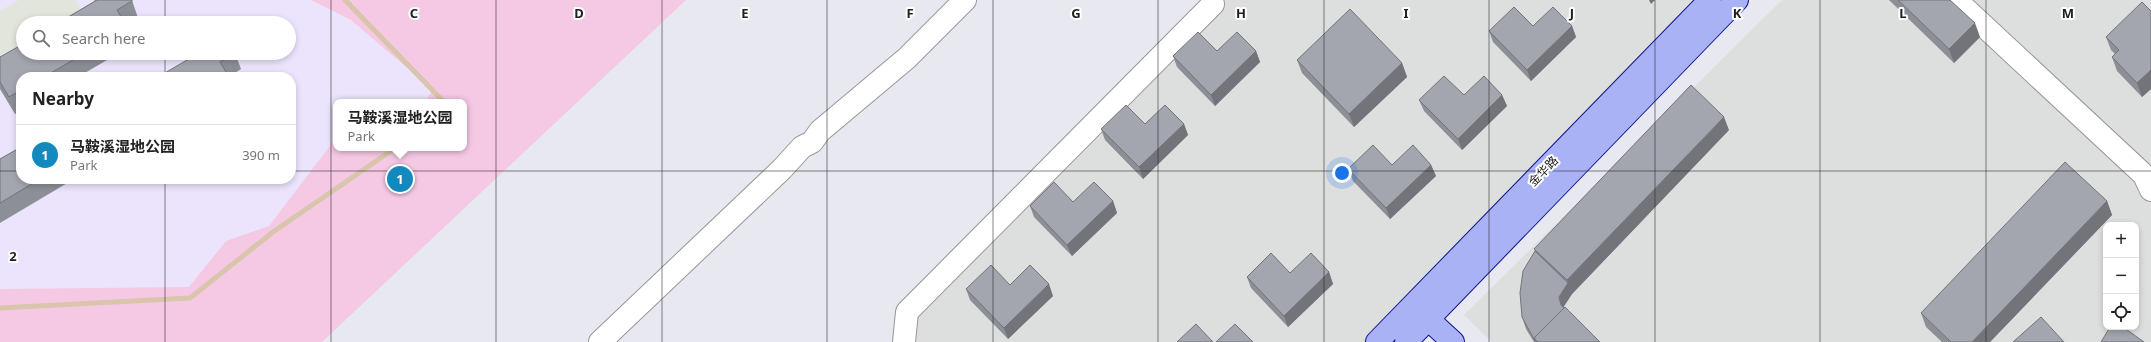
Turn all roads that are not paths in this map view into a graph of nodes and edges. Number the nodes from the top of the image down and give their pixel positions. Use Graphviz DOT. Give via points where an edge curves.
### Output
graph roads {
  1 [pos="965,0"];
  2 [pos="1710,0"];
  3 [pos="1737,0"];
  4 [pos="1956,0"];
  5 [pos="1213,4"];
  6 [pos="2151,190"];
  7 [pos="1406,311"];
  8 [pos="1422,333"];
  9 [pos="600,342"];
  10 [pos="904,342"];
  11 [pos="1377,342"];
  12 [pos="1453,342"];
  1 -- 9 [label="street" via="907,58 820,131 812,142 802,147"];
  2 -- 7 [label="main road, 金华路"];
  3 -- 8 [label="main road, 金华路"];
  4 -- 6 [label="street" via="2144,175"];
  5 -- 10 [label="street" via="906,312"];
  7 -- 8 [label="main road"];
  7 -- 11 [label="main road, 金华路"];
  8 -- 12 [label="main road"];
}
